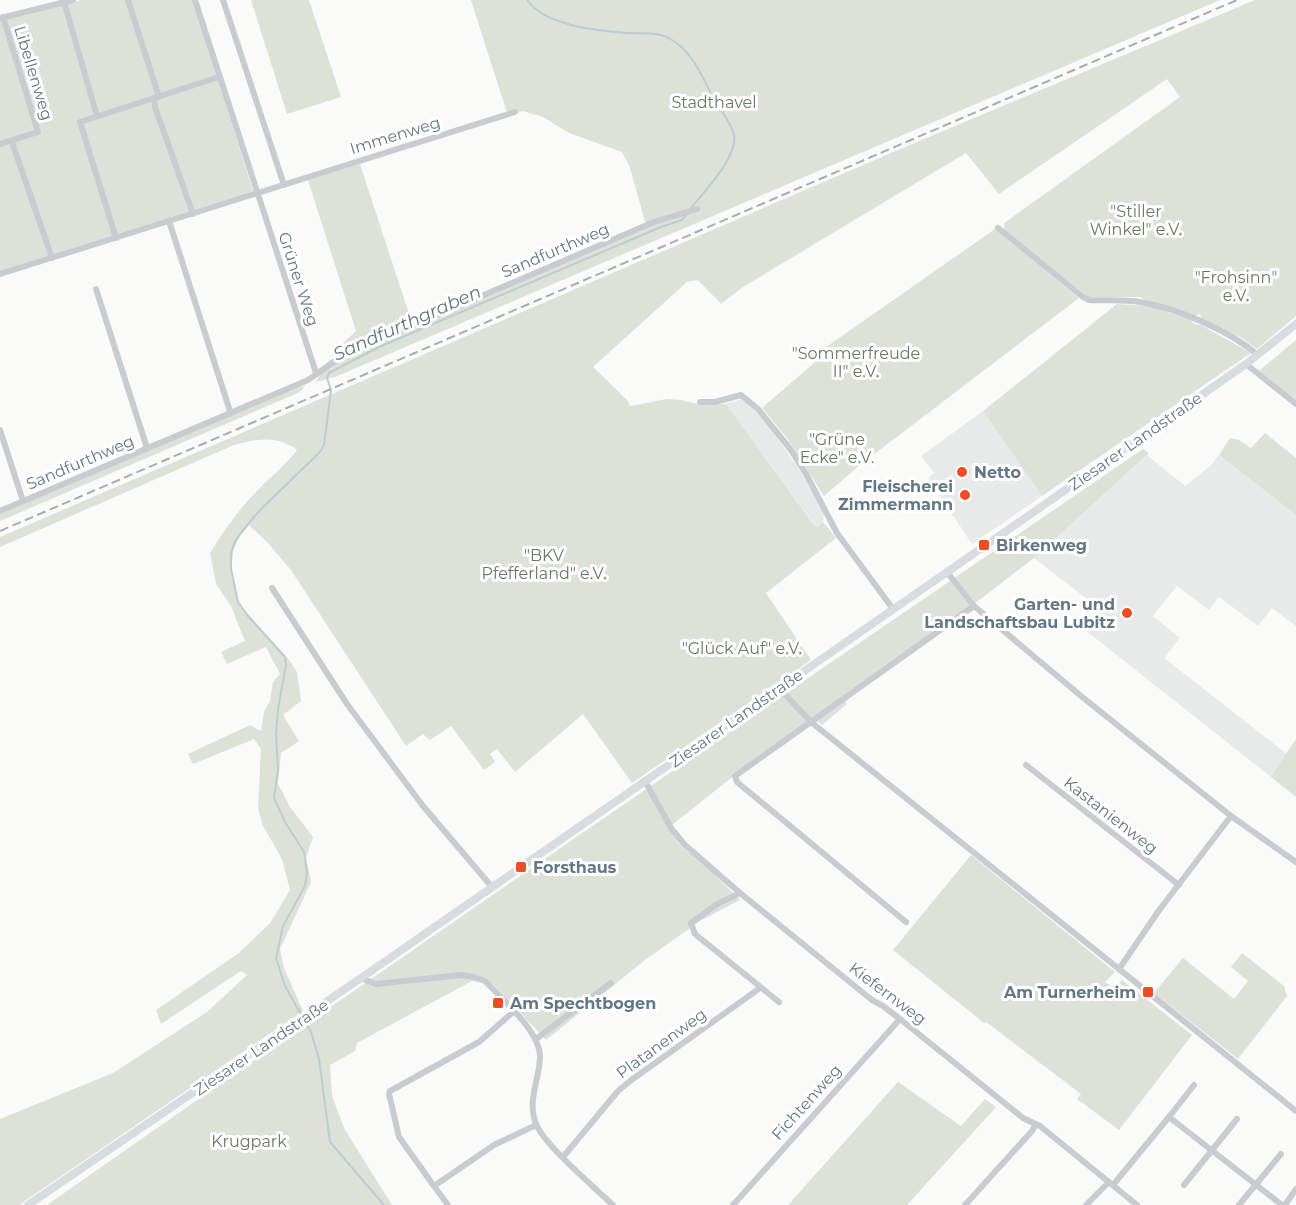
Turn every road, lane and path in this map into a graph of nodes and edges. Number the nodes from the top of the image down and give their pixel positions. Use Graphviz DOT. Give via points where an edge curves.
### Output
graph roads {
  1 [pos="73,0"];
  2 [pos="128,0"];
  3 [pos="195,0"];
  4 [pos="223,0"];
  5 [pos="64,2"];
  6 [pos="46,3"];
  7 [pos="2,18"];
  8 [pos="219,78"];
  9 [pos="157,98"];
  10 [pos="515,112"];
  11 [pos="97,116"];
  12 [pos="12,142"];
  13 [pos="0,144"];
  14 [pos="284,184"];
  15 [pos="257,193"];
  16 [pos="696,209"];
  17 [pos="193,214"];
  18 [pos="169,221"];
  19 [pos="998,228"];
  20 [pos="116,238"];
  21 [pos="52,258"];
  22 [pos="0,274"];
  23 [pos="96,289"];
  24 [pos="1296,324"];
  25 [pos="1258,355"];
  26 [pos="1246,364"];
  27 [pos="316,373"];
  28 [pos="700,402"];
  29 [pos="1296,404"];
  30 [pos="230,411"];
  31 [pos="0,430"];
  32 [pos="147,448"];
  33 [pos="23,501"];
  34 [pos="0,511"];
  35 [pos="947,572"];
  36 [pos="272,588"];
  37 [pos="974,606"];
  38 [pos="893,609"];
  39 [pos="779,688"];
  40 [pos="811,722"];
  41 [pos="1026,765"];
  42 [pos="645,781"];
  43 [pos="1231,816"];
  44 [pos="1296,862"];
  45 [pos="1179,885"];
  46 [pos="492,887"];
  47 [pos="740,893"];
  48 [pos="906,922"];
  49 [pos="1119,969"];
  50 [pos="361,978"];
  51 [pos="611,983"];
  52 [pos="760,988"];
  53 [pos="778,1002"];
  54 [pos="513,1012"];
  55 [pos="900,1019"];
  56 [pos="536,1039"];
  57 [pos="1194,1084"];
  58 [pos="1296,1111"];
  59 [pos="1169,1117"];
  60 [pos="1237,1119"];
  61 [pos="1036,1124"];
  62 [pos="536,1125"];
  63 [pos="1212,1151"];
  64 [pos="1281,1154"];
  65 [pos="563,1157"];
  66 [pos="1111,1183"];
  67 [pos="1185,1185"];
  68 [pos="434,1186"];
  69 [pos="1255,1186"];
  70 [pos="1296,1190"];
  71 [pos="609,1204"];
  72 [pos="28,1205"];
  73 [pos="448,1205"];
  74 [pos="733,1205"];
  75 [pos="965,1205"];
  76 [pos="1086,1205"];
  77 [pos="1137,1205"];
  78 [pos="1239,1205"];
  79 [pos="1283,1205"];
  1 -- 5 [label="street, Libellenweg"];
  2 -- 9 [label="street"];
  3 -- 8 [label="street"];
  4 -- 14 [label="street"];
  5 -- 6 [label="street, Libellenweg"];
  5 -- 11 [label="street"];
  6 -- 7 [label="street, Libellenweg"];
  7 -- 12 [label="street, Libellenweg" via="37,129 36,134"];
  8 -- 9 [label="street, Libellenweg"];
  8 -- 15 [label="street"];
  9 -- 11 [label="street, Libellenweg"];
  9 -- 17 [label="street" via="155,107"];
  10 -- 14 [label="street, Immenweg"];
  11 -- 20 [label="street, Libellenweg" via="80,122"];
  12 -- 13 [label="street, Libellenweg"];
  12 -- 21 [label="street"];
  14 -- 15 [label="street, Immenweg"];
  15 -- 17 [label="street, Immenweg"];
  15 -- 27 [label="street, Grüner Weg"];
  16 -- 27 [label="street, Sandfurthweg" via="654,222 342,356"];
  17 -- 18 [label="street, Immenweg"];
  18 -- 20 [label="street, Immenweg"];
  18 -- 30 [label="street"];
  19 -- 25 [label="street" via="1089,300 1150,304 1196,320"];
  20 -- 21 [label="street, Immenweg"];
  21 -- 22 [label="street, Immenweg"];
  23 -- 32 [label="street, Sandfurthweg"];
  24 -- 25 [label="main road, Ziesarer Landstraße"];
  25 -- 26 [label="main road, Ziesarer Landstraße"];
  26 -- 29 [label="street"];
  26 -- 35 [label="main road, Ziesarer Landstraße"];
  27 -- 30 [label="street, Sandfurthweg" via="308,380"];
  28 -- 38 [label="street" via="741,395 758,409 791,450 837,533"];
  30 -- 32 [label="street, Sandfurthweg"];
  31 -- 33 [label="street, Sandfurthweg"];
  32 -- 33 [label="street, Sandfurthweg"];
  33 -- 34 [label="street, Sandfurthweg"];
  35 -- 37 [label="street"];
  35 -- 38 [label="main road, Ziesarer Landstraße"];
  36 -- 46 [label="street" via="354,713 423,806"];
  37 -- 40 [label="street"];
  37 -- 43 [label="street"];
  38 -- 39 [label="main road, Ziesarer Landstraße"];
  39 -- 40 [label="street"];
  39 -- 42 [label="main road, Ziesarer Landstraße"];
  40 -- 48 [label="street" via="735,776 737,782"];
  40 -- 49 [label="street"];
  41 -- 45 [label="street, Kastanienweg"];
  42 -- 46 [label="main road, Ziesarer Landstraße"];
  42 -- 47 [label="street, Kiefernweg" via="676,836"];
  43 -- 44 [label="street"];
  43 -- 45 [label="street"];
  45 -- 49 [label="street"];
  46 -- 50 [label="main road, Ziesarer Landstraße"];
  47 -- 52 [label="street" via="691,923 695,934"];
  47 -- 55 [label="street, Kiefernweg"];
  49 -- 58 [label="street"];
  50 -- 54 [label="street" via="376,984 445,976 474,977 485,981"];
  50 -- 72 [label="main road, Ziesarer Landstraße"];
  51 -- 56 [label="street"];
  52 -- 53 [label="street"];
  52 -- 65 [label="street, Platanenweg" via="618,1091"];
  54 -- 56 [label="street"];
  54 -- 68 [label="street" via="479,1042 390,1091 399,1137"];
  55 -- 61 [label="street, Kiefernweg" via="1023,1118"];
  55 -- 74 [label="street, Fichtenweg"];
  56 -- 62 [label="street" via="540,1059 532,1102"];
  57 -- 59 [label="street"];
  59 -- 63 [label="street"];
  59 -- 66 [label="street"];
  60 -- 63 [label="street"];
  61 -- 66 [label="street, Kiefernweg"];
  61 -- 75 [label="street"];
  62 -- 65 [label="street"];
  62 -- 68 [label="street" via="494,1145"];
  63 -- 67 [label="street"];
  63 -- 69 [label="street"];
  64 -- 69 [label="street"];
  65 -- 71 [label="street"];
  66 -- 76 [label="street"];
  66 -- 77 [label="street, Kiefernweg"];
  68 -- 73 [label="street"];
  69 -- 78 [label="street"];
  69 -- 79 [label="street"];
  70 -- 79 [label="street"];
}
